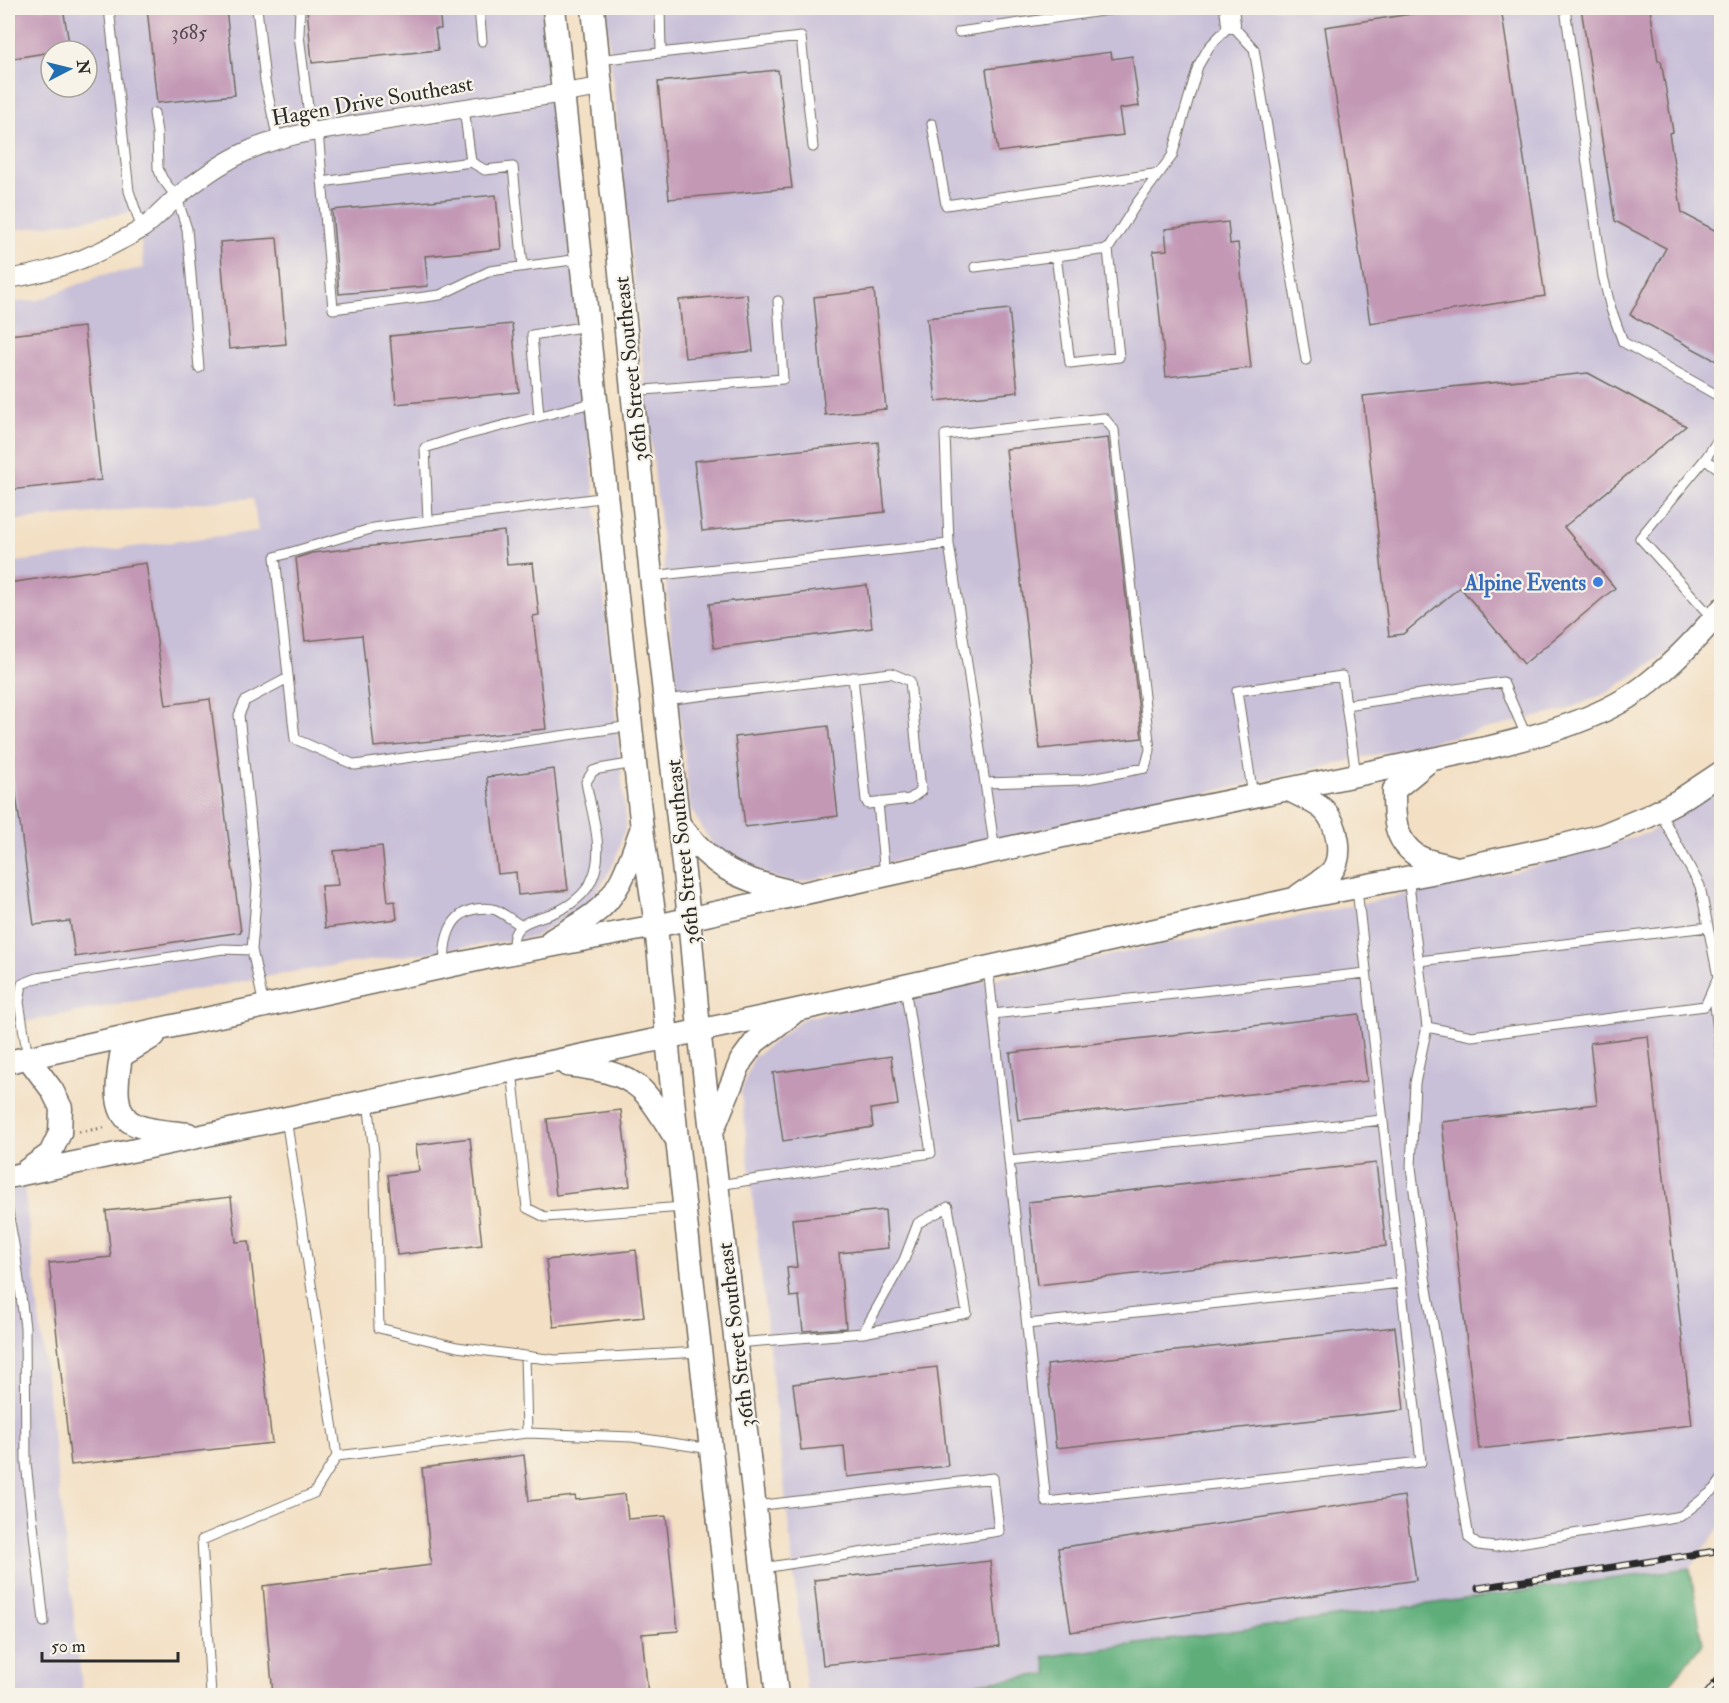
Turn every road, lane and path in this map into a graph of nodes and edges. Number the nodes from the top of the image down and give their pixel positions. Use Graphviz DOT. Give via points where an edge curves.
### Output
graph roads {
  1 [pos="109,8"];
  2 [pos="257,8"];
  3 [pos="300,8"];
  4 [pos="479,8"];
  5 [pos="554,8"];
  6 [pos="593,8"];
  7 [pos="660,8"];
  8 [pos="1122,8"];
  9 [pos="1565,8"];
  10 [pos="1230,16"];
  11 [pos="959,32"];
  12 [pos="482,41"];
  13 [pos="661,51"];
  14 [pos="598,60"];
  15 [pos="602,87"];
  16 [pos="563,92"];
  17 [pos="464,108"];
  18 [pos="154,112"];
  19 [pos="932,124"];
  20 [pos="315,132"];
  21 [pos="278,140"];
  22 [pos="813,147"];
  23 [pos="471,162"];
  24 [pos="1160,172"];
  25 [pos="322,182"];
  26 [pos="177,198"];
  27 [pos="142,229"];
  28 [pos="1108,249"];
  29 [pos="1056,256"];
  30 [pos="581,259"];
  31 [pos="523,266"];
  32 [pos="975,267"];
  33 [pos="8,279"];
  34 [pos="778,301"];
  35 [pos="588,326"];
  36 [pos="1306,360"];
  37 [pos="199,368"];
  38 [pos="632,392"];
  39 [pos="1722,398"];
  40 [pos="596,402"];
  41 [pos="539,416"];
  42 [pos="1722,434"];
  43 [pos="1705,459"];
  44 [pos="1722,471"];
  45 [pos="606,497"];
  46 [pos="428,521"];
  47 [pos="949,544"];
  48 [pos="651,576"];
  49 [pos="1717,614"];
  50 [pos="853,677"];
  51 [pos="288,678"];
  52 [pos="665,700"];
  53 [pos="1346,705"];
  54 [pos="631,726"];
  55 [pos="1527,738"];
  56 [pos="1431,759"];
  57 [pos="635,763"];
  58 [pos="1722,772"];
  59 [pos="1356,775"];
  60 [pos="985,783"];
  61 [pos="1287,789"];
  62 [pos="1253,796"];
  63 [pos="878,803"];
  64 [pos="1659,811"];
  65 [pos="679,824"];
  66 [pos="642,829"];
  67 [pos="995,851"];
  68 [pos="1458,868"];
  69 [pos="885,875"];
  70 [pos="1408,877"];
  71 [pos="1357,887"];
  72 [pos="800,893"];
  73 [pos="1294,898"];
  74 [pos="689,918"];
  75 [pos="520,925"];
  76 [pos="656,926"];
  77 [pos="1708,927"];
  78 [pos="538,948"];
  79 [pos="252,950"];
  80 [pos="514,952"];
  81 [pos="1419,961"];
  82 [pos="445,967"];
  83 [pos="988,967"];
  84 [pos="1366,973"];
  85 [pos="905,986"];
  86 [pos="1713,989"];
  87 [pos="264,1006"];
  88 [pos="797,1010"];
  89 [pos="993,1014"];
  90 [pos="168,1027"];
  91 [pos="1427,1027"];
  92 [pos="699,1029"];
  93 [pos="666,1036"];
  94 [pos="18,1060"];
  95 [pos="550,1063"];
  96 [pos="1722,1064"];
  97 [pos="512,1071"];
  98 [pos="368,1101"];
  99 [pos="285,1118"];
  100 [pos="1382,1120"];
  101 [pos="108,1126"];
  102 [pos="75,1133"];
  103 [pos="712,1134"];
  104 [pos="199,1136"];
  105 [pos="677,1139"];
  106 [pos="1009,1161"];
  107 [pos="14,1175"];
  108 [pos="718,1185"];
  109 [pos="684,1207"];
  110 [pos="8,1211"];
  111 [pos="11,1251"];
  112 [pos="1401,1283"];
  113 [pos="1027,1324"];
  114 [pos="863,1333"];
  115 [pos="736,1343"];
  116 [pos="700,1352"];
  117 [pos="525,1356"];
  118 [pos="527,1433"];
  119 [pos="711,1449"];
  120 [pos="337,1456"];
  121 [pos="1722,1479"];
  122 [pos="755,1506"];
  123 [pos="762,1568"];
  124 [pos="44,1622"];
  125 [pos="211,1695"];
  126 [pos="738,1695"];
  127 [pos="777,1695"];
  1 -- 27 [label="lane" via="129,191"];
  2 -- 21 [label="lane" via="265,81"];
  3 -- 20 [label="lane" via="299,35"];
  4 -- 12 [label="lane"];
  5 -- 16 [label="street, 36th Street Southeast"];
  6 -- 14 [label="street, 36th Street Southeast"];
  7 -- 13 [label="lane"];
  8 -- 11 [label="lane"];
  9 -- 39 [label="lane" via="1603,276 1623,342"];
  10 -- 24 [label="lane" via="1198,66 1172,156"];
  10 -- 36 [label="lane" via="1254,49"];
  13 -- 14 [label="lane"];
  13 -- 22 [label="lane" via="801,37"];
  14 -- 15 [label="street, 36th Street Southeast"];
  15 -- 16 [label="street, Hagen Drive Southeast"];
  15 -- 38 [label="street, 36th Street Southeast"];
  16 -- 17 [label="street, Hagen Drive Southeast"];
  16 -- 30 [label="street, 36th Street Southeast"];
  17 -- 20 [label="street, Hagen Drive Southeast"];
  17 -- 23 [label="lane"];
  18 -- 26 [label="lane" via="158,168"];
  19 -- 24 [label="lane" via="946,205"];
  20 -- 21 [label="street, Hagen Drive Southeast"];
  20 -- 25 [label="lane"];
  21 -- 26 [label="street, Hagen Drive Southeast" via="247,150"];
  23 -- 25 [label="lane"];
  23 -- 31 [label="lane" via="484,170 513,167"];
  24 -- 28 [label="lane"];
  25 -- 31 [label="lane" via="333,309 440,295 490,271"];
  26 -- 27 [label="street, Hagen Drive Southeast"];
  26 -- 37 [label="lane" via="190,246"];
  27 -- 33 [label="street, Hagen Drive Southeast" via="66,266"];
  28 -- 29 [label="lane"];
  28 -- 29 [label="lane" via="1119,357 1070,363"];
  29 -- 32 [label="lane"];
  30 -- 31 [label="lane"];
  30 -- 35 [label="street, 36th Street Southeast"];
  34 -- 38 [label="lane" via="783,379"];
  35 -- 40 [label="street, 36th Street Southeast"];
  35 -- 41 [label="lane" via="532,335"];
  38 -- 48 [label="street, 36th Street Southeast"];
  40 -- 41 [label="lane"];
  40 -- 45 [label="street, 36th Street Southeast"];
  41 -- 46 [label="lane" via="424,448"];
  42 -- 43 [label="lane"];
  43 -- 44 [label="lane"];
  43 -- 49 [label="lane" via="1640,538"];
  45 -- 46 [label="lane"];
  45 -- 54 [label="street, 36th Street Southeast"];
  46 -- 51 [label="lane" via="374,528 275,557"];
  47 -- 48 [label="lane"];
  47 -- 60 [label="lane"];
  47 -- 60 [label="lane" via="945,435 1104,418 1114,430 1150,750 1145,768 1081,780"];
  48 -- 52 [label="street, 36th Street Southeast"];
  49 -- 55 [label="street" via="1700,636 1650,682 1602,712"];
  50 -- 52 [label="lane"];
  50 -- 63 [label="lane" via="866,800 868,804"];
  50 -- 63 [label="lane" via="891,673 910,681 921,791 910,799"];
  51 -- 54 [label="lane" via="295,739 355,765"];
  51 -- 79 [label="lane" via="245,701 239,715 257,885"];
  52 -- 65 [label="street, 36th Street Southeast"];
  53 -- 55 [label="lane" via="1503,682"];
  53 -- 59 [label="lane"];
  53 -- 62 [label="lane" via="1341,676 1237,691"];
  54 -- 57 [label="street, 36th Street Southeast"];
  55 -- 56 [label="street"];
  56 -- 59 [label="street"];
  56 -- 68 [label="street" via="1394,790 1394,818 1400,839 1418,856"];
  57 -- 66 [label="street, 36th Street Southeast"];
  57 -- 75 [label="lane" via="598,769 586,782 597,860 594,877 584,893 554,913"];
  58 -- 64 [label="street"];
  59 -- 61 [label="street"];
  60 -- 67 [label="lane"];
  61 -- 62 [label="street"];
  61 -- 73 [label="street" via="1323,809 1332,821 1337,841 1332,870"];
  62 -- 67 [label="street"];
  63 -- 69 [label="lane"];
  64 -- 68 [label="street" via="1604,835"];
  64 -- 77 [label="lane" via="1700,886"];
  65 -- 72 [label="street" via="698,848 723,868 759,884"];
  65 -- 74 [label="street, 36th Street Southeast"];
  66 -- 76 [label="street, 36th Street Southeast"];
  66 -- 78 [label="street" via="621,881 608,899 594,914"];
  67 -- 69 [label="street"];
  68 -- 70 [label="street"];
  69 -- 72 [label="street"];
  70 -- 71 [label="street"];
  70 -- 81 [label="lane"];
  71 -- 73 [label="street"];
  71 -- 84 [label="lane"];
  72 -- 74 [label="street"];
  73 -- 83 [label="street"];
  74 -- 76 [label="street"];
  74 -- 92 [label="street, 36th Street Southeast"];
  75 -- 80 [label="lane" via="514,934"];
  75 -- 82 [label="lane" via="495,910 464,913 447,934 443,949"];
  76 -- 78 [label="street"];
  76 -- 93 [label="street, 36th Street Southeast"];
  77 -- 81 [label="lane"];
  77 -- 86 [label="lane" via="1718,977"];
  78 -- 80 [label="street"];
  79 -- 87 [label="lane"];
  79 -- 94 [label="lane" via="224,949 37,978 22,984"];
  80 -- 82 [label="street"];
  81 -- 91 [label="lane"];
  82 -- 87 [label="street"];
  83 -- 85 [label="street"];
  83 -- 89 [label="lane"];
  84 -- 89 [label="lane"];
  84 -- 100 [label="lane"];
  85 -- 88 [label="street"];
  85 -- 108 [label="lane" via="931,1153"];
  86 -- 91 [label="lane" via="1705,1006 1472,1036"];
  86 -- 96 [label="lane"];
  87 -- 90 [label="street"];
  88 -- 92 [label="street"];
  88 -- 103 [label="street" via="754,1042 741,1061"];
  89 -- 106 [label="lane"];
  90 -- 94 [label="street"];
  90 -- 104 [label="street" via="121,1056 116,1086 120,1110 134,1125"];
  91 -- 121 [label="lane" via="1415,1083 1411,1167 1425,1277 1469,1538 1478,1545 1495,1547 1681,1516"];
  92 -- 93 [label="street"];
  92 -- 103 [label="street, 36th Street Southeast"];
  93 -- 95 [label="street"];
  93 -- 105 [label="street, 36th Street Southeast"];
  94 -- 107 [label="street" via="52,1090 61,1108 60,1133 50,1154"];
  95 -- 97 [label="street"];
  95 -- 105 [label="street" via="594,1068 622,1078 642,1090"];
  97 -- 98 [label="street"];
  97 -- 109 [label="lane" via="527,1208 545,1217"];
  98 -- 99 [label="street"];
  98 -- 117 [label="lane" via="374,1153 379,1328 457,1347"];
  99 -- 104 [label="street"];
  99 -- 120 [label="lane"];
  100 -- 106 [label="lane"];
  100 -- 112 [label="lane"];
  101 -- 102 [label="path"];
  103 -- 108 [label="street, 36th Street Southeast"];
  104 -- 107 [label="street"];
  105 -- 109 [label="street, 36th Street Southeast"];
  106 -- 113 [label="lane"];
  108 -- 115 [label="street, 36th Street Southeast"];
  109 -- 116 [label="street, 36th Street Southeast"];
  110 -- 111 [label="lane"];
  111 -- 124 [label="lane" via="25,1327 26,1463"];
  112 -- 113 [label="lane"];
  112 -- 113 [label="lane" via="1420,1462 1046,1502"];
  114 -- 114 [label="lane" via="967,1313 948,1207 918,1223 904,1260"];
  114 -- 115 [label="lane"];
  115 -- 122 [label="street, 36th Street Southeast"];
  116 -- 117 [label="lane" via="555,1360"];
  116 -- 119 [label="street, 36th Street Southeast"];
  117 -- 118 [label="lane"];
  118 -- 119 [label="lane" via="632,1437"];
  118 -- 120 [label="lane"];
  119 -- 126 [label="street, 36th Street Southeast"];
  120 -- 125 [label="lane" via="314,1493 202,1540"];
  122 -- 123 [label="street, 36th Street Southeast"];
  122 -- 123 [label="lane" via="993,1478 999,1531"];
  123 -- 127 [label="street, 36th Street Southeast"];
}
